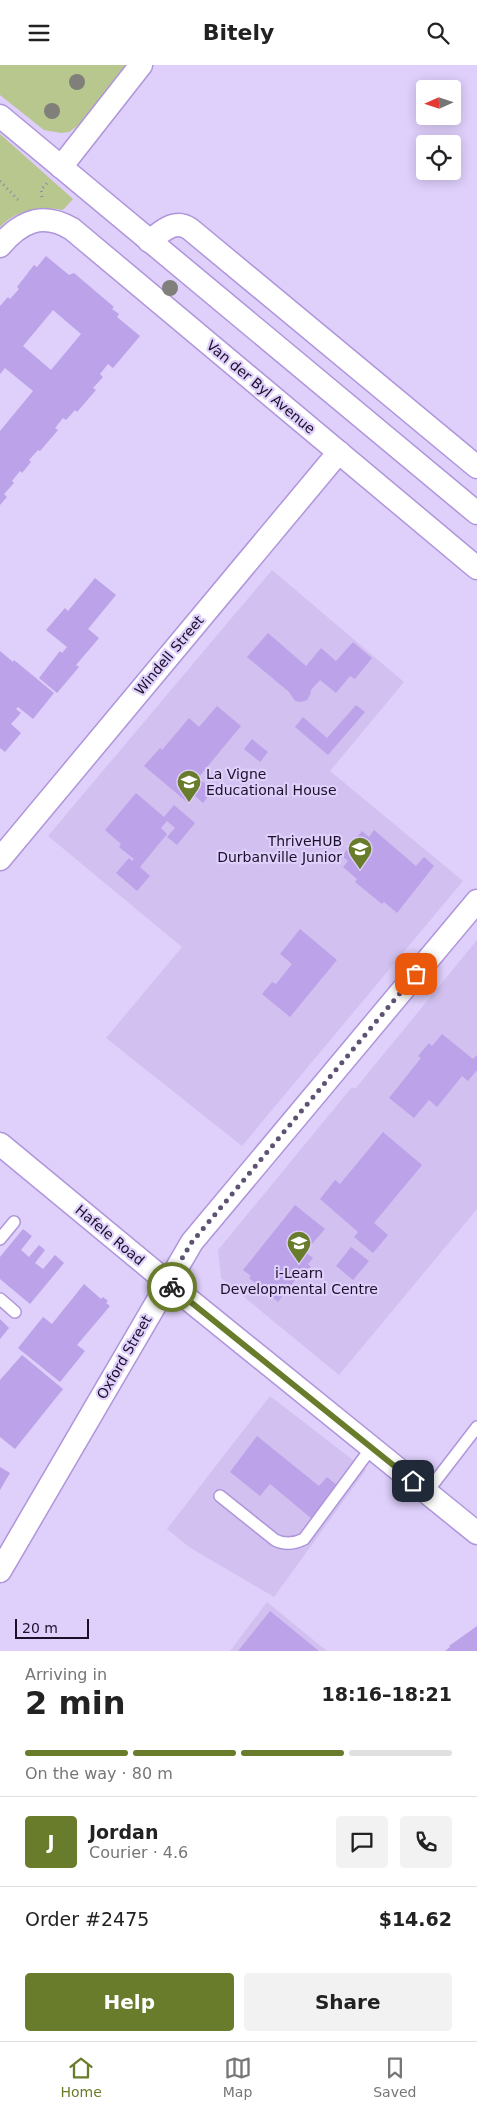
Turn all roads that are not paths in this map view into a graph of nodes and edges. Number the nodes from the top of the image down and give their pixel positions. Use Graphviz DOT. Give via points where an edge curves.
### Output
graph roads {
  1 [pos="141,65"];
  2 [pos="0,116"];
  3 [pos="61,167"];
  4 [pos="149,241"];
  5 [pos="0,246"];
  6 [pos="339,452"];
  7 [pos="477,467"];
  8 [pos="477,513"];
  9 [pos="477,568"];
  10 [pos="0,859"];
  11 [pos="477,901"];
  12 [pos="0,1144"];
  13 [pos="14,1222"];
  14 [pos="0,1239"];
  15 [pos="167,1283"];
  16 [pos="0,1299"];
  17 [pos="15,1312"];
  18 [pos="477,1427"];
  19 [pos="372,1447"];
  20 [pos="427,1492"];
  21 [pos="220,1495"];
  22 [pos="477,1533"];
  23 [pos="0,1571"];
  1 -- 3 [label="street"];
  2 -- 3 [label="street"];
  3 -- 4 [label="street"];
  4 -- 7 [label="street" via="174,225 190,229"];
  4 -- 8 [label="street"];
  5 -- 6 [label="street, Van der Byl Avenue" via="19,227 41,220 64,224"];
  6 -- 9 [label="street, Van der Byl Avenue"];
  6 -- 10 [label="street, Windell Street"];
  11 -- 15 [label="street, Oxford Street" via="192,1242"];
  12 -- 15 [label="street, Hafele Road"];
  13 -- 14 [label="lane"];
  15 -- 19 [label="street, Hafele Road"];
  15 -- 23 [label="street, Oxford Street"];
  16 -- 17 [label="lane"];
  18 -- 20 [label="lane"];
  19 -- 20 [label="street, Hafele Road"];
  19 -- 21 [label="lane" via="304,1539 292,1544 275,1540"];
  20 -- 22 [label="street, Hafele Road"];
}
